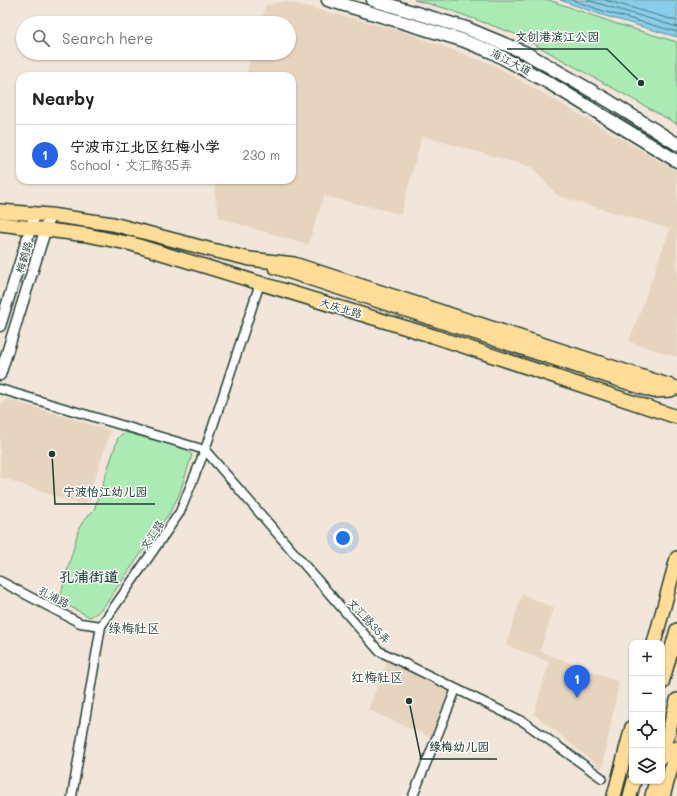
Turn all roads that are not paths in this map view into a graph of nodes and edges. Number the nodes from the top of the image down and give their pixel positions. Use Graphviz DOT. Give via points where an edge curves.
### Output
graph roads {
  1 [pos="328,0"];
  2 [pos="373,0"];
  3 [pos="677,144"];
  4 [pos="677,161"];
  5 [pos="0,210"];
  6 [pos="35,214"];
  7 [pos="50,215"];
  8 [pos="0,224"];
  9 [pos="30,228"];
  10 [pos="45,229"];
  11 [pos="250,259"];
  12 [pos="260,283"];
  13 [pos="0,326"];
  14 [pos="0,374"];
  15 [pos="0,389"];
  16 [pos="677,389"];
  17 [pos="677,417"];
  18 [pos="205,450"];
  19 [pos="677,558"];
  20 [pos="0,581"];
  21 [pos="101,626"];
  22 [pos="677,630"];
  23 [pos="655,640"];
  24 [pos="664,676"];
  25 [pos="456,689"];
  26 [pos="677,700"];
  27 [pos="629,738"];
  28 [pos="664,748"];
  29 [pos="677,748"];
  30 [pos="602,778"];
  31 [pos="633,784"];
  32 [pos="655,784"];
  33 [pos="72,796"];
  34 [pos="413,796"];
  35 [pos="614,796"];
  36 [pos="630,796"];
  37 [pos="652,796"];
  38 [pos="663,796"];
  1 -- 4 [label="main road, 海江大道" via="462,40 492,52 551,84"];
  2 -- 3 [label="main road, 海江大道" via="466,28 526,53"];
  5 -- 6 [label="main road"];
  6 -- 7 [label="main road"];
  6 -- 9 [label="street, 梅鹤路"];
  7 -- 10 [label="street, 梅鹤路"];
  7 -- 11 [label="main road" via="113,224"];
  8 -- 9 [label="main road, 大庆北路"];
  9 -- 10 [label="main road, 大庆北路"];
  9 -- 13 [label="street, 梅鹤路"];
  10 -- 12 [label="main road, 大庆北路" via="132,244"];
  10 -- 14 [label="street, 梅鹤路"];
  11 -- 16 [label="main road" via="294,264"];
  11 -- 16 [label="main road" via="641,387 654,390"];
  12 -- 17 [label="main road, 大庆北路" via="433,336"];
  12 -- 18 [label="street, 文汇路"];
  15 -- 18 [label="street"];
  18 -- 21 [label="street, 文汇路" via="180,512"];
  18 -- 25 [label="street, 文汇路35弄" via="379,651"];
  19 -- 23 [label="main road"];
  20 -- 21 [label="street, 孔浦路" via="80,623"];
  21 -- 33 [label="street, 文汇路"];
  22 -- 24 [label="main road"];
  25 -- 30 [label="street, 文汇路35弄" via="524,722"];
  25 -- 34 [label="street"];
  26 -- 28 [label="main road"];
  27 -- 35 [label="main road"];
  29 -- 38 [label="main road"];
  31 -- 36 [label="main road"];
  32 -- 37 [label="main road"];
}
